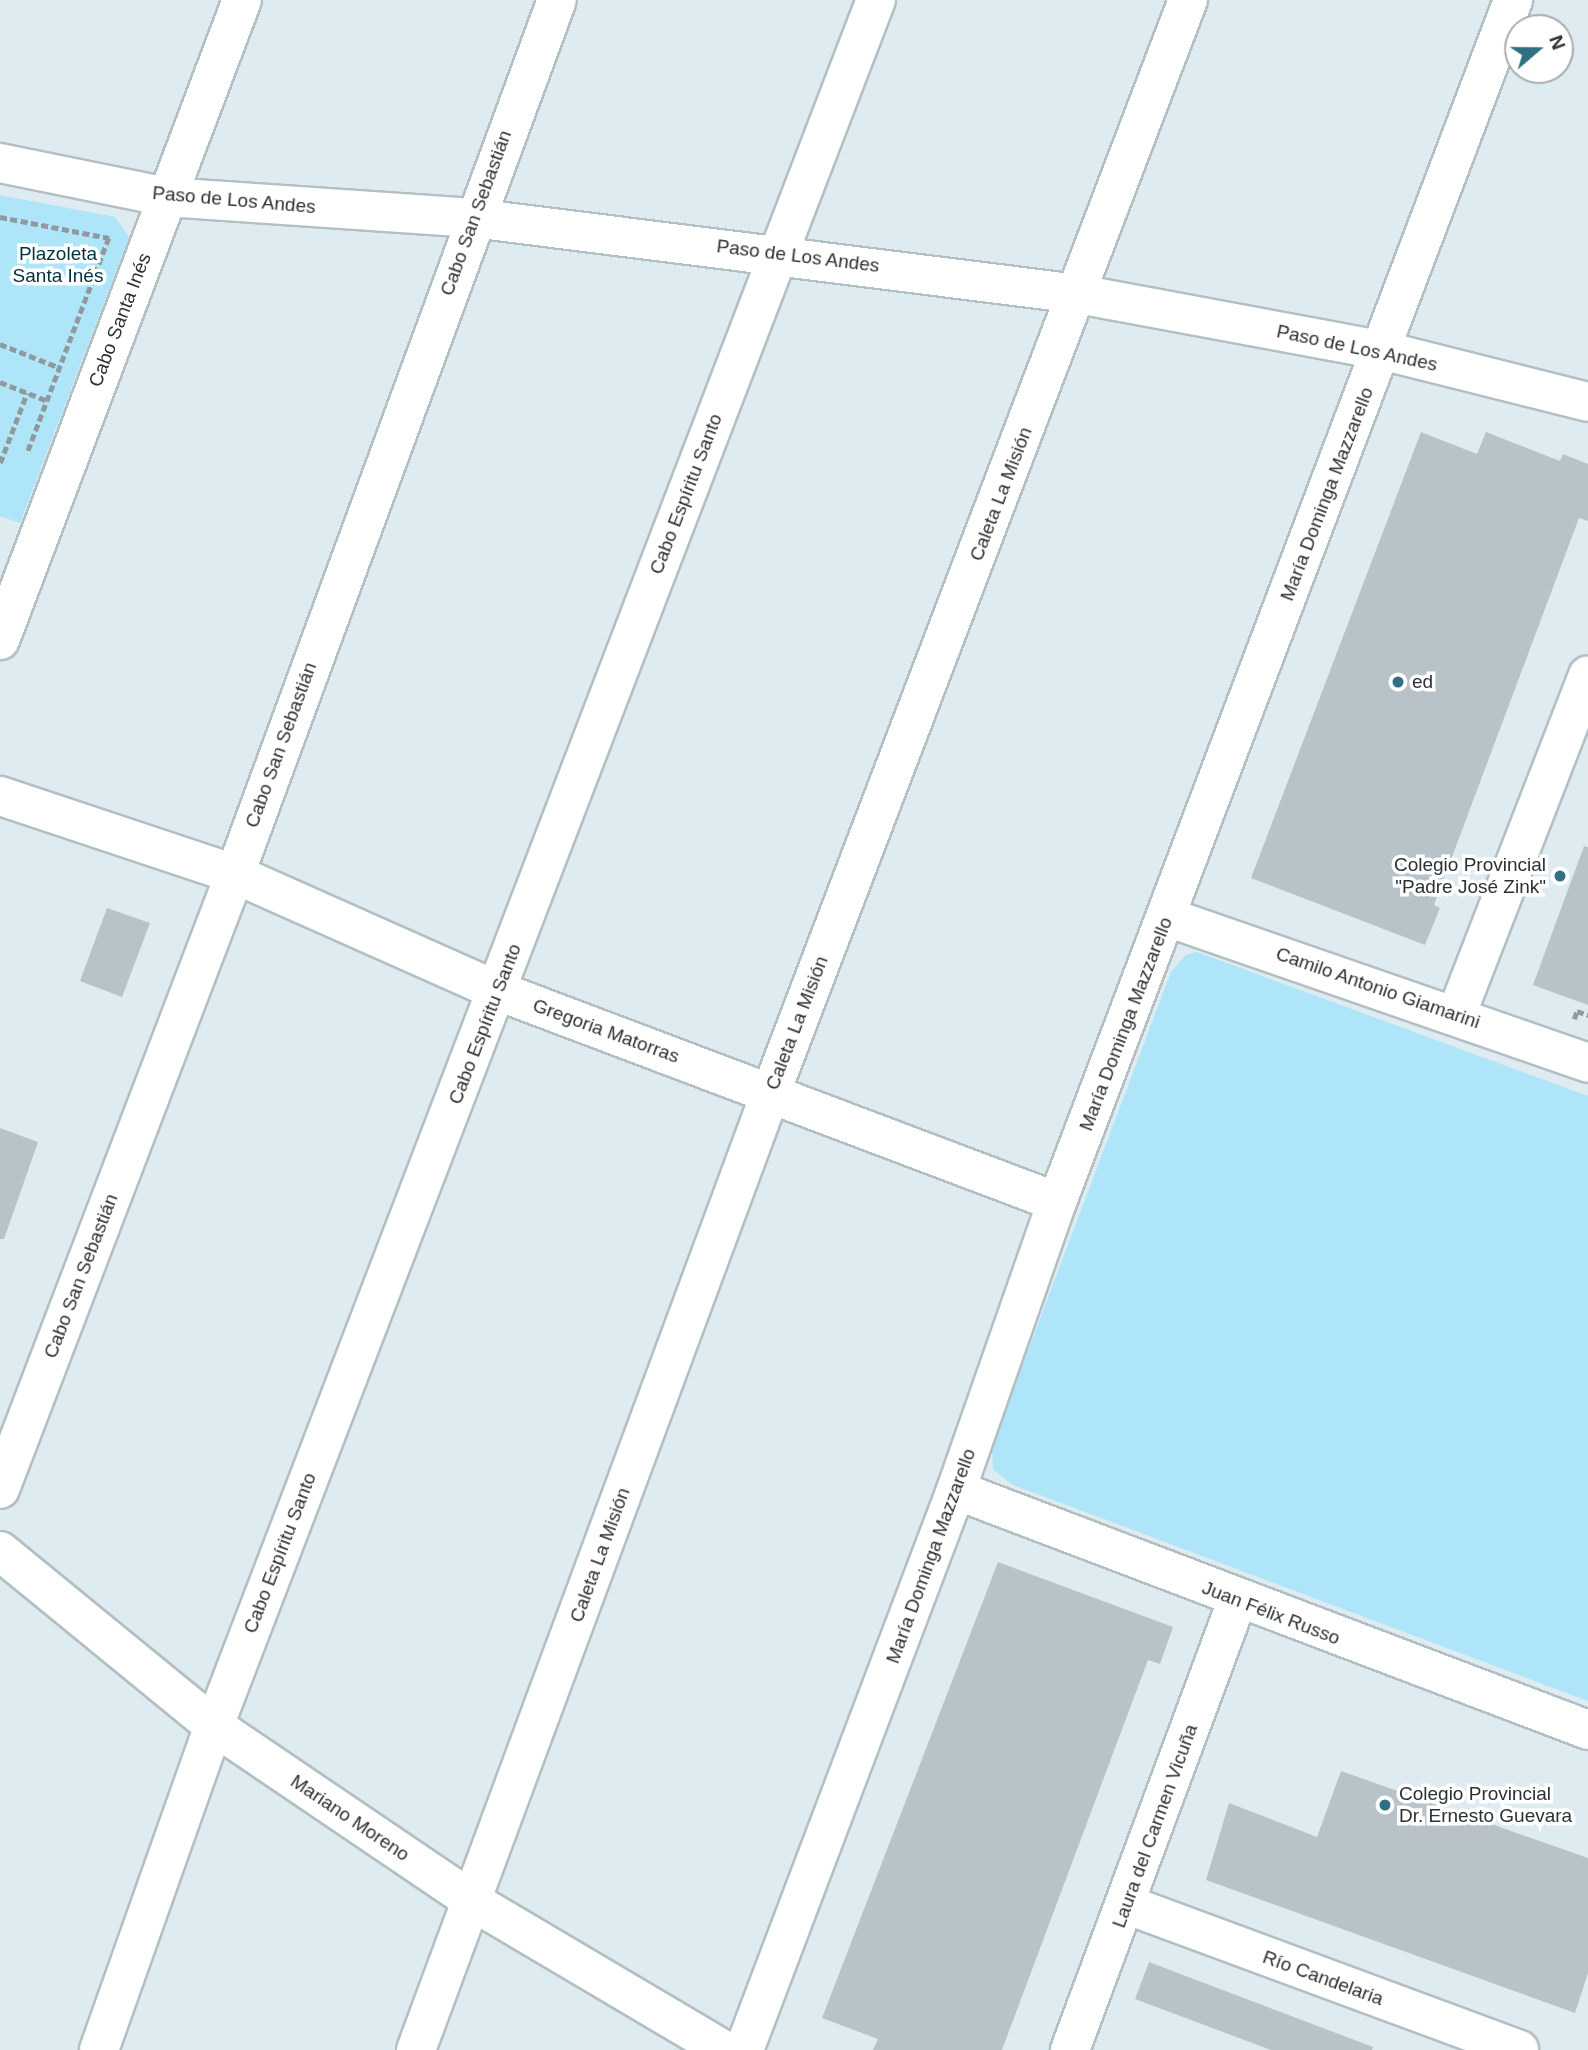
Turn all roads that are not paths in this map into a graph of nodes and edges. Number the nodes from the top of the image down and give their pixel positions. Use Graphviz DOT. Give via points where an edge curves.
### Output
graph roads {
  1 [pos="242,0"];
  2 [pos="557,0"];
  3 [pos="876,0"];
  4 [pos="1188,0"];
  5 [pos="1513,0"];
  6 [pos="0,163"];
  7 [pos="167,197"];
  8 [pos="474,218"];
  9 [pos="777,253"];
  10 [pos="1078,294"];
  11 [pos="1381,350"];
  12 [pos="1588,402"];
  13 [pos="0,640"];
  14 [pos="1588,675"];
  15 [pos="1580,726"];
  16 [pos="0,796"];
  17 [pos="234,874"];
  18 [pos="1167,917"];
  19 [pos="498,991"];
  20 [pos="1457,1013"];
  21 [pos="1588,1063"];
  22 [pos="771,1092"];
  23 [pos="1057,1202"];
  24 [pos="0,1489"];
  25 [pos="956,1490"];
  26 [pos="0,1552"];
  27 [pos="1237,1601"];
  28 [pos="214,1726"];
  29 [pos="1588,1730"];
  30 [pos="472,1901"];
  31 [pos="1128,1905"];
  32 [pos="99,2050"];
  33 [pos="416,2050"];
  34 [pos="724,2050"];
  35 [pos="744,2050"];
  36 [pos="1070,2050"];
  37 [pos="1519,2050"];
  1 -- 7 [label="street, Cabo Santa Inés"];
  2 -- 8 [label="street, Cabo San Sebastián"];
  3 -- 9 [label="street, Cabo Espíritu Santo"];
  4 -- 10 [label="street, Caleta La Misión"];
  5 -- 11 [label="street, María Dominga Mazzarello"];
  6 -- 7 [label="street, Paso de Los Andes"];
  7 -- 8 [label="street, Paso de Los Andes"];
  7 -- 13 [label="street, Cabo Santa Inés"];
  8 -- 9 [label="street, Paso de Los Andes"];
  8 -- 17 [label="street, Cabo San Sebastián"];
  9 -- 10 [label="street, Paso de Los Andes"];
  9 -- 19 [label="street, Cabo Espíritu Santo"];
  10 -- 11 [label="street, Paso de Los Andes"];
  10 -- 22 [label="street, Caleta La Misión"];
  11 -- 12 [label="street, Paso de Los Andes"];
  11 -- 18 [label="street, María Dominga Mazzarello"];
  14 -- 15 [label="street"];
  15 -- 20 [label="street"];
  16 -- 17 [label="street, Gregoria Matorras"];
  17 -- 19 [label="street, Gregoria Matorras"];
  17 -- 24 [label="street, Cabo San Sebastián"];
  18 -- 20 [label="street, Camilo Antonio Giamarini"];
  18 -- 23 [label="street, María Dominga Mazzarello"];
  19 -- 22 [label="street, Gregoria Matorras"];
  19 -- 28 [label="street, Cabo Espíritu Santo"];
  20 -- 21 [label="street, Camilo Antonio Giamarini"];
  22 -- 23 [label="street, Gregoria Matorras"];
  22 -- 30 [label="street, Caleta La Misión"];
  23 -- 25 [label="street, María Dominga Mazzarello"];
  25 -- 27 [label="street, Juan Félix Russo"];
  25 -- 35 [label="street, María Dominga Mazzarello"];
  26 -- 28 [label="street, Mariano Moreno"];
  27 -- 29 [label="street, Juan Félix Russo"];
  27 -- 31 [label="street, Laura del Carmen Vicuña"];
  28 -- 30 [label="street, Mariano Moreno"];
  28 -- 32 [label="street, Cabo Espíritu Santo"];
  30 -- 33 [label="street, Caleta La Misión"];
  30 -- 34 [label="street, Mariano Moreno"];
  31 -- 36 [label="street, Laura del Carmen Vicuña"];
  31 -- 37 [label="street, Río Candelaria"];
}
